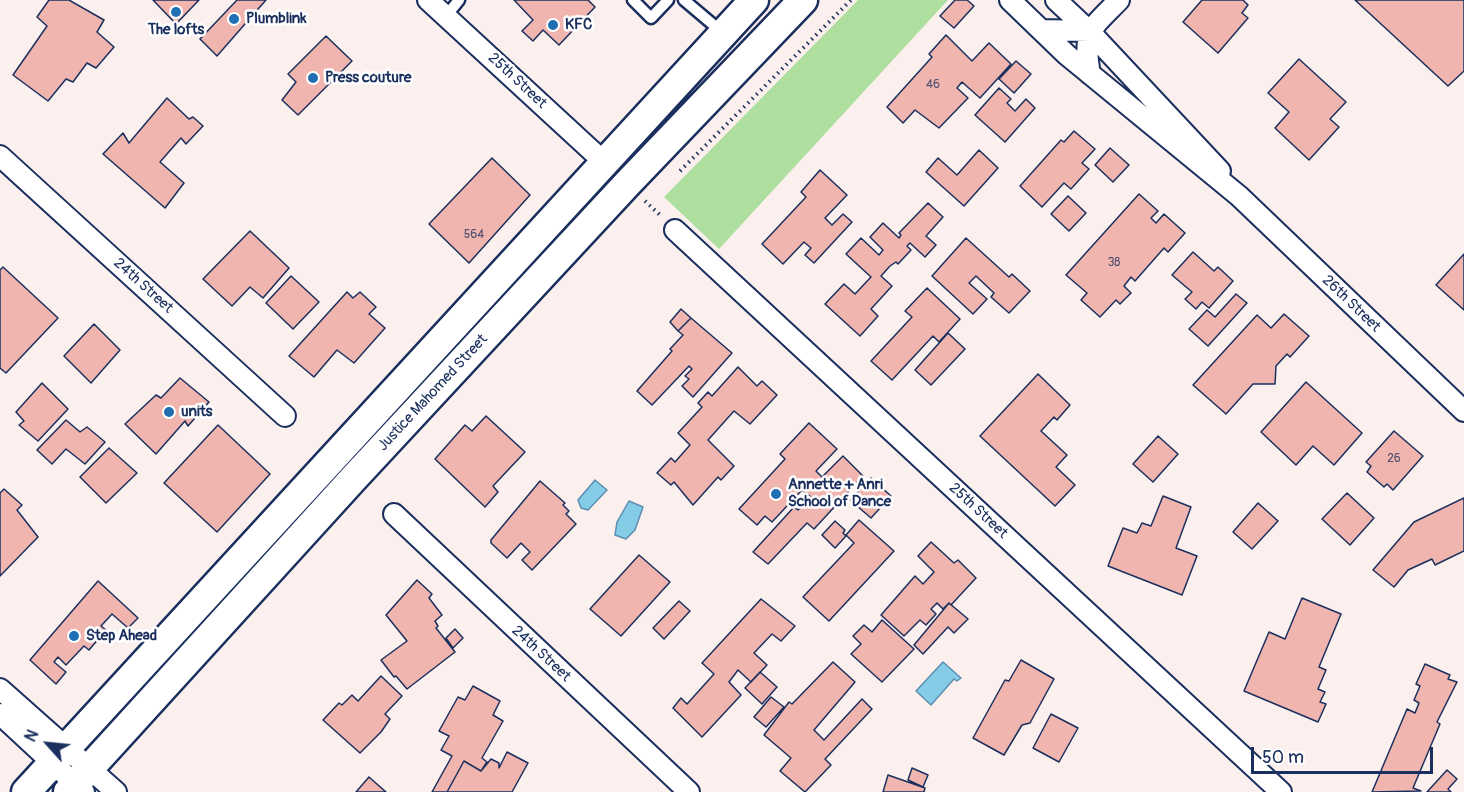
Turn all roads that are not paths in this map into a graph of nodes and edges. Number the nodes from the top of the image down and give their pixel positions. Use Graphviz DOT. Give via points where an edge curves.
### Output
graph roads {
  1 [pos="428,0"];
  2 [pos="459,0"];
  3 [pos="633,0"];
  4 [pos="668,0"];
  5 [pos="684,0"];
  6 [pos="754,0"];
  7 [pos="803,0"];
  8 [pos="1010,0"];
  9 [pos="1056,0"];
  10 [pos="1119,0"];
  11 [pos="446,16"];
  12 [pos="1041,30"];
  13 [pos="1089,31"];
  14 [pos="723,34"];
  15 [pos="1090,74"];
  16 [pos="0,156"];
  17 [pos="605,163"];
  18 [pos="1239,196"];
  19 [pos="675,230"];
  20 [pos="1464,411"];
  21 [pos="285,416"];
  22 [pos="394,514"];
  23 [pos="0,689"];
  24 [pos="0,714"];
  25 [pos="59,756"];
  26 [pos="80,784"];
  27 [pos="26,792"];
  28 [pos="116,792"];
  29 [pos="689,792"];
  30 [pos="1281,792"];
  1 -- 11 [label="street, 25th Street"];
  2 -- 11 [label="lane"];
  3 -- 4 [label="lane" via="651,18"];
  5 -- 14 [label="lane"];
  6 -- 14 [label="main road, Justice Mahomed Street"];
  7 -- 26 [label="main road, Justice Mahomed Street" via="353,479"];
  8 -- 12 [label="street, 26th Street"];
  9 -- 13 [label="street, 26th Street"];
  10 -- 13 [label="street"];
  11 -- 17 [label="street, 25th Street"];
  12 -- 13 [label="street"];
  12 -- 15 [label="street, 26th Street"];
  13 -- 15 [label="street" via="1086,55"];
  13 -- 18 [label="street, 26th Street" via="1214,163"];
  14 -- 17 [label="main road, Justice Mahomed Street"];
  15 -- 18 [label="street, 26th Street"];
  16 -- 21 [label="street, 24th Street"];
  17 -- 25 [label="main road, Justice Mahomed Street"];
  18 -- 20 [label="street, 26th Street"];
  19 -- 30 [label="street, 25th Street"];
  22 -- 29 [label="street, 24th Street"];
  23 -- 25 [label="street"];
  24 -- 25 [label="street"];
  25 -- 26 [label="street"];
  25 -- 27 [label="main road, Justice Mahomed Street"];
  26 -- 28 [label="street"];
}
